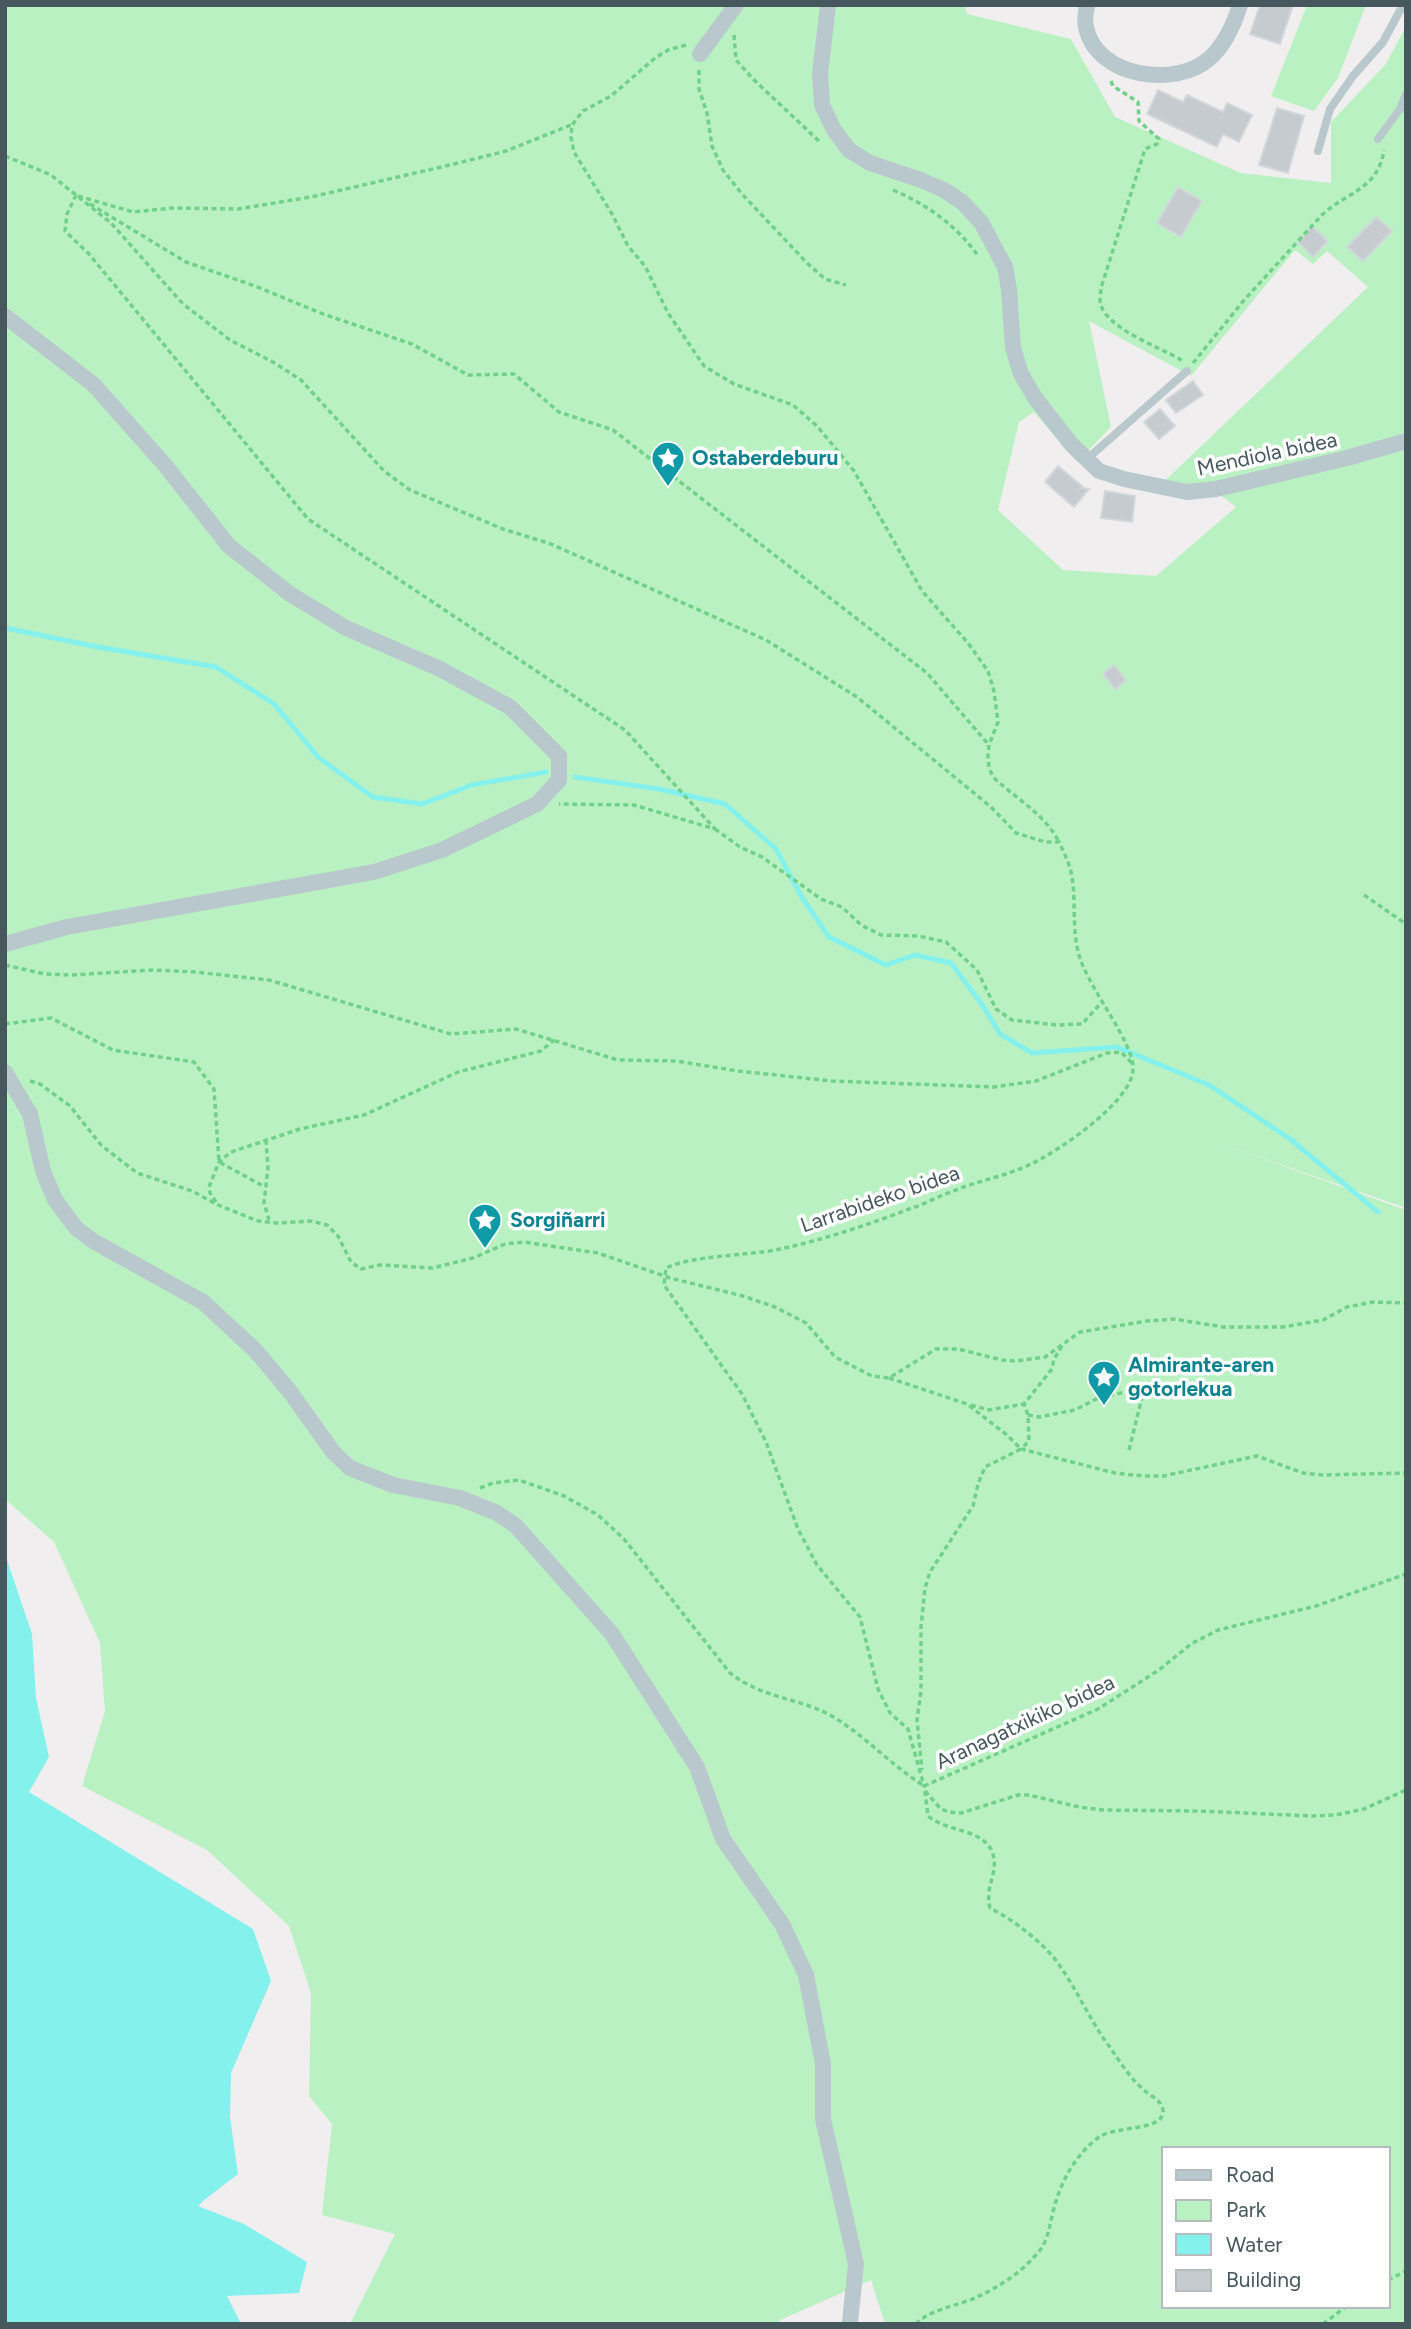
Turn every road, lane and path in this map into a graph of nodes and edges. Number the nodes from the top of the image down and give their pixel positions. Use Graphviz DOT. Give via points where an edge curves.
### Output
graph roads {
  1 [pos="736,5"];
  2 [pos="828,5"];
  3 [pos="1087,5"];
  4 [pos="1240,5"];
  5 [pos="1403,5"];
  6 [pos="705,47"];
  7 [pos="1110,78"];
  8 [pos="1406,94"];
  9 [pos="572,125"];
  10 [pos="1378,139"];
  11 [pos="1318,151"];
  12 [pos="5,156"];
  13 [pos="76,195"];
  14 [pos="846,285"];
  15 [pos="5,316"];
  16 [pos="1187,371"];
  17 [pos="1406,441"];
  18 [pos="1087,459"];
  19 [pos="989,746"];
  20 [pos="537,804"];
  21 [pos="715,829"];
  22 [pos="1059,842"];
  23 [pos="1364,895"];
  24 [pos="1406,924"];
  25 [pos="5,944"];
  26 [pos="5,965"];
  27 [pos="1102,1002"];
  28 [pos="5,1024"];
  29 [pos="554,1040"];
  30 [pos="1133,1064"];
  31 [pos="5,1072"];
  32 [pos="30,1114"];
  33 [pos="266,1140"];
  34 [pos="219,1162"];
  35 [pos="265,1187"];
  36 [pos="218,1205"];
  37 [pos="269,1220"];
  38 [pos="665,1276"];
  39 [pos="1406,1303"];
  40 [pos="1068,1339"];
  41 [pos="889,1378"];
  42 [pos="1152,1382"];
  43 [pos="1145,1385"];
  44 [pos="967,1404"];
  45 [pos="1024,1404"];
  46 [pos="1028,1415"];
  47 [pos="1021,1449"];
  48 [pos="1129,1450"];
  49 [pos="1406,1473"];
  50 [pos="460,1498"];
  51 [pos="1406,1574"];
  52 [pos="925,1789"];
  53 [pos="1406,1790"];
  54 [pos="1406,2271"];
  55 [pos="1390,2279"];
  56 [pos="1344,2308"];
  57 [pos="849,2323"];
  58 [pos="916,2324"];
  59 [pos="1323,2324"];
  1 -- 6 [label="street"];
  2 -- 18 [label="street, Mendiola bidea" via="820,74 822,105 834,130 860,157 944,190 981,222 1005,267 1013,348 1021,374 1035,398"];
  3 -- 4 [label="street" via="1086,27 1098,52 1118,66 1167,75 1189,71 1210,58 1225,41"];
  5 -- 11 [label="lane" via="1383,42 1330,110"];
  6 -- 9 [label="path" via="668,50 611,96 583,111"];
  6 -- 14 [label="path" via="699,89 712,146 723,170 807,263 825,279"];
  7 -- 16 [label="path" via="1113,86 1138,102 1139,121 1158,139 1145,149 1101,288 1100,305 1108,318 1180,359"];
  8 -- 10 [label="lane"];
  9 -- 13 [label="path" via="472,160 238,209 133,212"];
  9 -- 19 [label="path" via="580,166 704,366 734,384 793,405 817,425 854,471 922,591 988,671 998,722"];
  10 -- 16 [label="path" via="1384,151 1375,174 1355,194 1322,215"];
  12 -- 13 [label="path" via="51,175"];
  13 -- 19 [label="path" via="186,262 412,345 468,375 514,374 559,412 614,430 927,673"];
  13 -- 21 [label="path" via="65,231 89,254 308,519 625,730"];
  13 -- 22 [label="path" via="111,223 183,304 230,340 301,380 384,471 410,491 551,544 766,640 857,697 991,807 1016,833"];
  15 -- 20 [label="street" via="93,385 229,546 290,594 346,628 440,669 510,707 559,756 559,780"];
  16 -- 18 [label="lane"];
  17 -- 18 [label="street, Mendiola bidea" via="1216,489 1187,492 1099,471"];
  19 -- 22 [label="path" via="993,777 1041,817"];
  20 -- 21 [label="path" via="634,805"];
  20 -- 25 [label="street" via="442,850 374,872 67,927"];
  21 -- 27 [label="path" via="881,935 946,942 977,970 996,1009 1012,1020 1082,1024"];
  22 -- 27 [label="path" via="1072,876 1078,951"];
  23 -- 24 [label="path"];
  26 -- 29 [label="path" via="45,974 154,970 269,980 451,1034 516,1028"];
  27 -- 30 [label="path"];
  28 -- 34 [label="path" via="51,1018 113,1050 194,1062 214,1089"];
  29 -- 30 [label="path" via="618,1060 676,1060 832,1081 947,1087 1036,1081 1107,1053 1121,1052"];
  29 -- 33 [label="path" via="541,1051 458,1072 364,1115"];
  30 -- 38 [label="path, Larrabideko bidea" via="1126,1090 1098,1118 1029,1165 804,1243 673,1265 666,1268"];
  31 -- 32 [label="street"];
  32 -- 36 [label="path" via="27,1089 31,1080 70,1106 102,1145 137,1173"];
  32 -- 50 [label="street" via="43,1171 55,1200 76,1228 203,1302 255,1350 350,1468 393,1485"];
  33 -- 34 [label="path" via="231,1152"];
  33 -- 35 [label="path"];
  34 -- 35 [label="path"];
  34 -- 36 [label="path" via="209,1187"];
  35 -- 37 [label="path"];
  36 -- 37 [label="path" via="258,1221"];
  37 -- 38 [label="path" via="327,1226 338,1236 351,1262 361,1269 380,1265 432,1268 524,1242 598,1253"];
  38 -- 41 [label="path" via="775,1307 806,1323 835,1357 872,1377"];
  38 -- 52 [label="path" via="664,1285 741,1394 817,1564 860,1617 878,1689 890,1713 908,1729"];
  39 -- 40 [label="path" via="1347,1307 1322,1320 1283,1327 1223,1327 1174,1319 1080,1332"];
  40 -- 41 [label="path" via="1045,1357 1016,1361 936,1349"];
  40 -- 45 [label="path" via="1052,1370"];
  41 -- 44 [label="path"];
  42 -- 43 [label="path"];
  43 -- 46 [label="path" via="1098,1398 1075,1410"];
  43 -- 48 [label="path"];
  44 -- 45 [label="path" via="989,1410"];
  44 -- 47 [label="path"];
  45 -- 46 [label="path"];
  46 -- 47 [label="path" via="1029,1441"];
  47 -- 49 [label="path" via="1143,1476 1257,1456 1303,1473"];
  47 -- 52 [label="path, Aranagatxikiko bidea" via="985,1467 973,1506 930,1572 925,1588 917,1720"];
  50 -- 52 [label="path" via="493,1483 519,1480 564,1496 598,1515 624,1539 730,1674 766,1694 825,1712"];
  50 -- 57 [label="street" via="516,1525 612,1634 697,1767 723,1839 782,1924 806,1976 823,2064 823,2119 856,2264"];
  51 -- 52 [label="path, Aranagatxikiko bidea" via="1316,1605 1218,1630 1098,1709"];
  52 -- 53 [label="path" via="940,1808 961,1813 1029,1795 1104,1810 1312,1816 1364,1809"];
  52 -- 58 [label="path, Aranagatxikiko bidea" via="928,1816 934,1822 987,1842 995,1864 986,1894 990,1908 1007,1916 1062,1967 1107,2043 1163,2111 1156,2123 1101,2136 1077,2159 1061,2186 1045,2245 1033,2258 980,2296 925,2316"];
  54 -- 55 [label="path"];
  56 -- 59 [label="path"];
}
